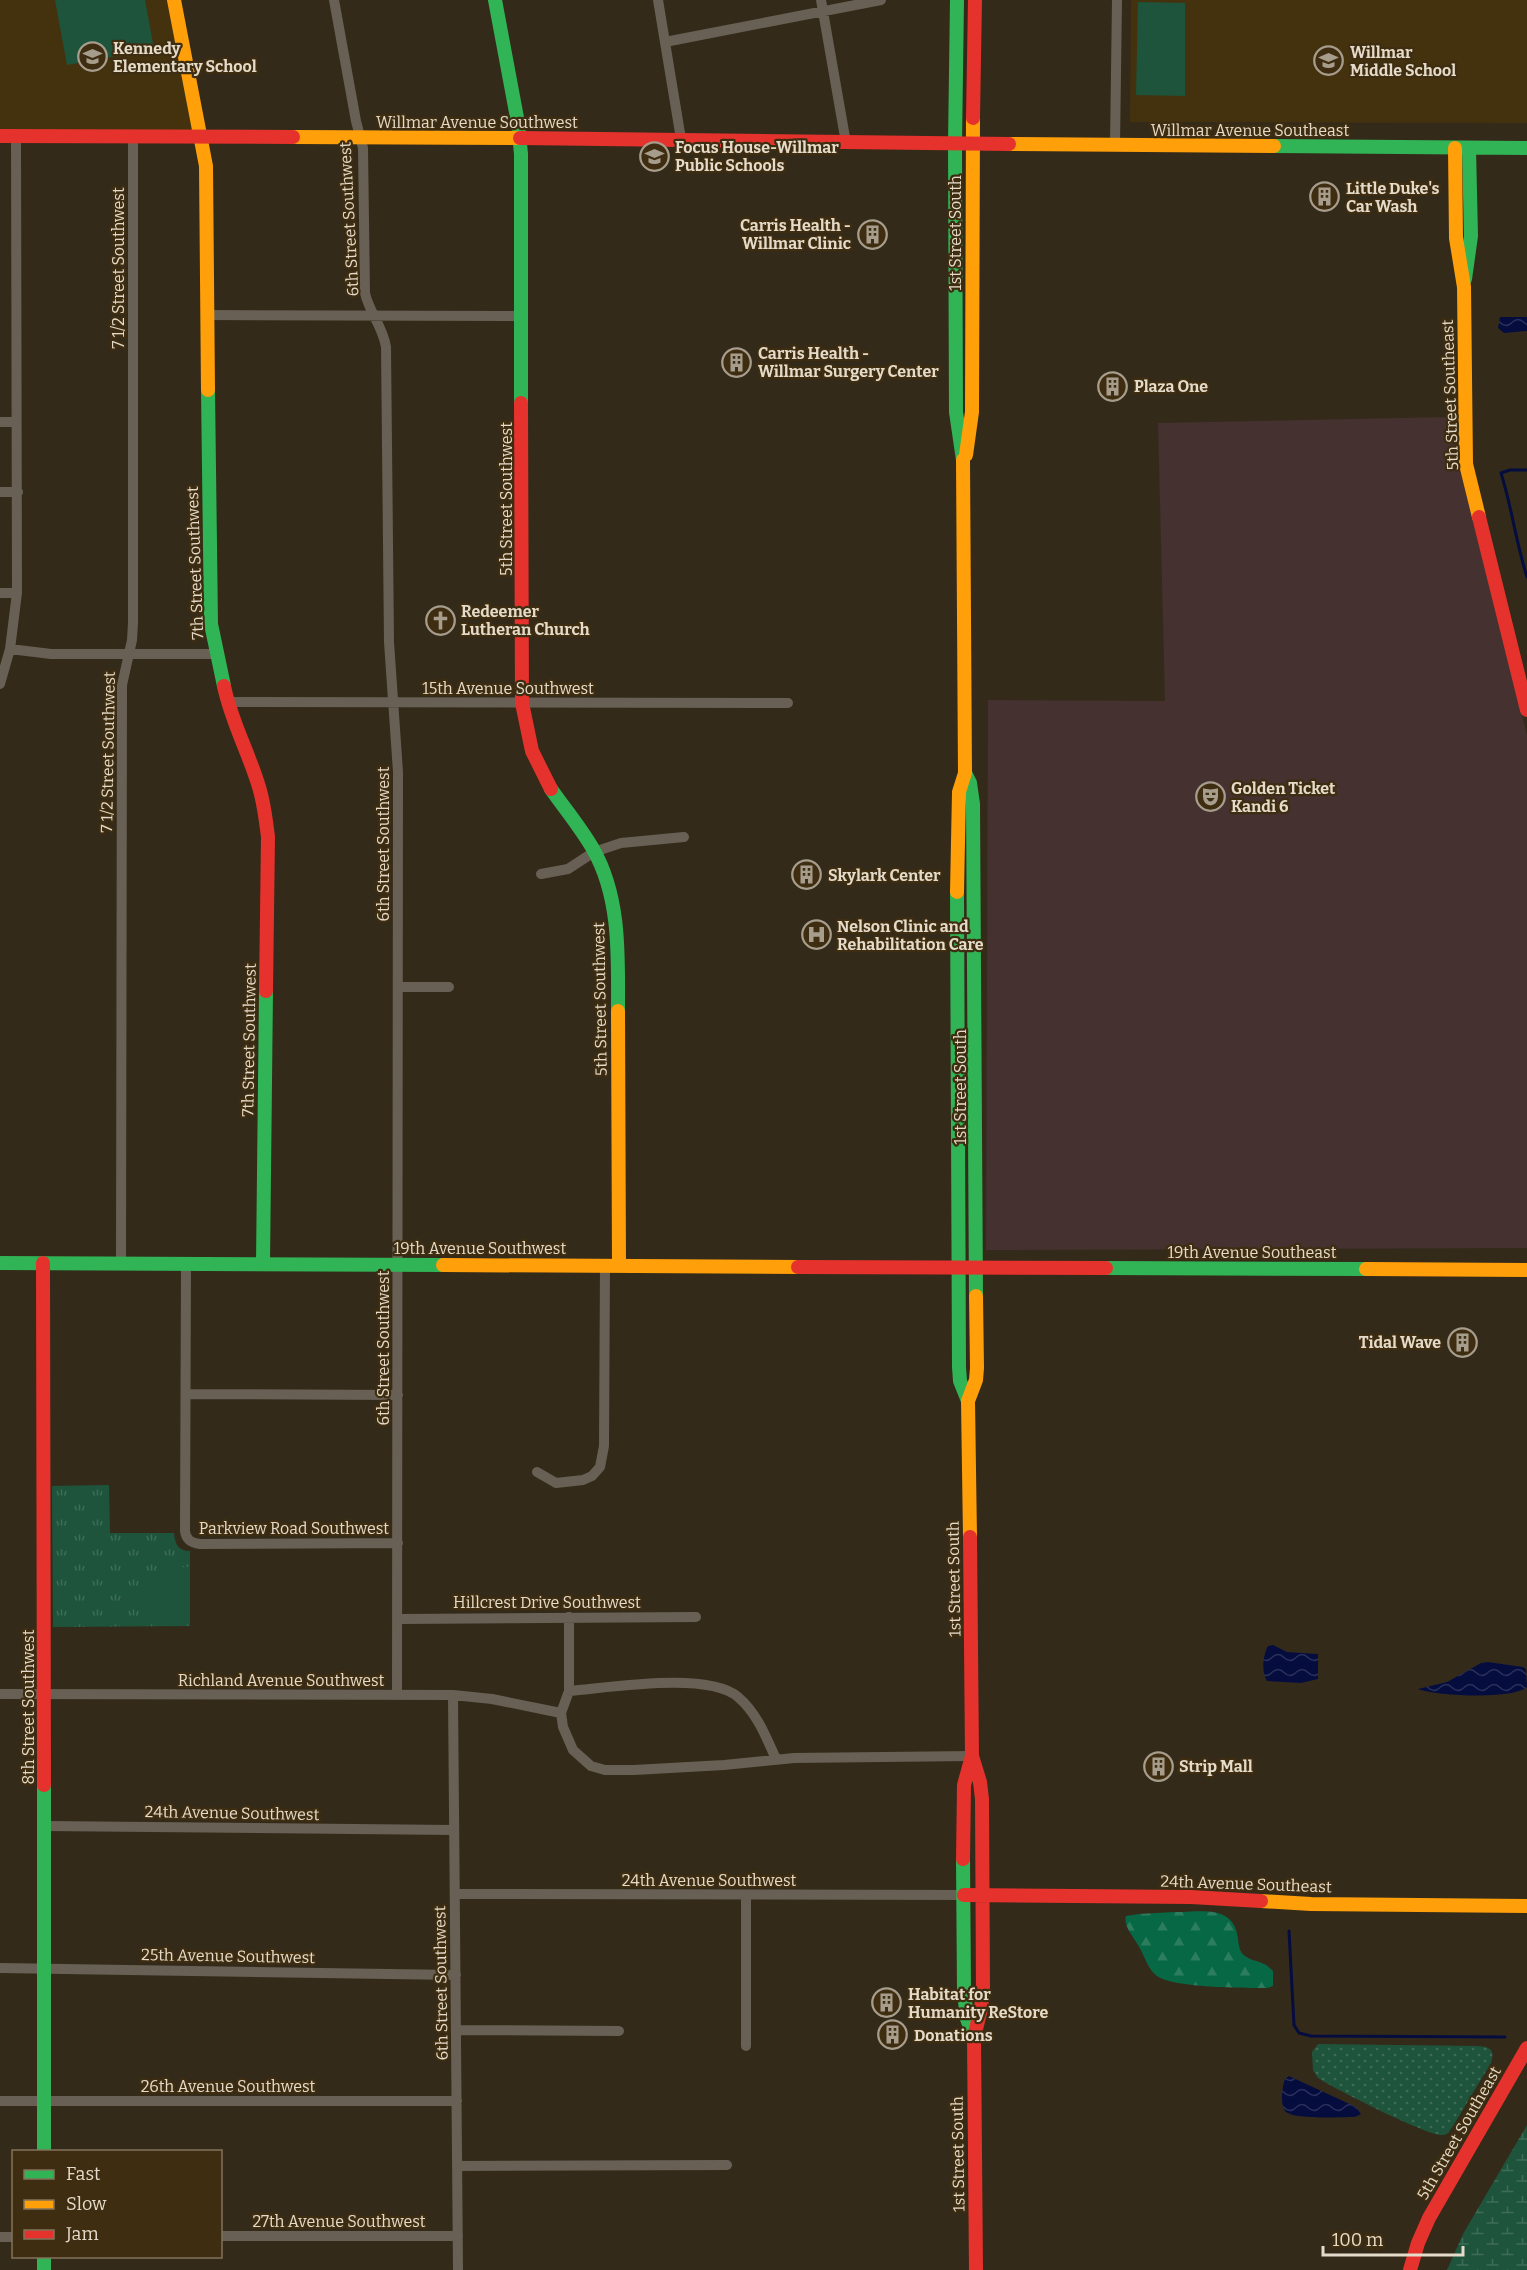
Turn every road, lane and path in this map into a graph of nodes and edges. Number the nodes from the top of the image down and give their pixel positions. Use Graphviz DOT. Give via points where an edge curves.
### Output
graph roads {
  1 [pos="174,0"];
  2 [pos="334,0"];
  3 [pos="495,0"];
  4 [pos="658,0"];
  5 [pos="881,0"];
  6 [pos="957,0"];
  7 [pos="975,0"];
  8 [pos="1117,0"];
  9 [pos="822,6"];
  10 [pos="665,42"];
  11 [pos="0,136"];
  12 [pos="16,136"];
  13 [pos="133,136"];
  14 [pos="201,136"];
  15 [pos="361,138"];
  16 [pos="520,139"];
  17 [pos="681,139"];
  18 [pos="846,142"];
  19 [pos="955,144"];
  20 [pos="972,144"];
  21 [pos="1115,145"];
  22 [pos="1455,148"];
  23 [pos="1469,148"];
  24 [pos="1527,148"];
  25 [pos="1464,287"];
  26 [pos="207,315"];
  27 [pos="374,315"];
  28 [pos="522,316"];
  29 [pos="0,422"];
  30 [pos="16,422"];
  31 [pos="964,465"];
  32 [pos="0,492"];
  33 [pos="18,492"];
  34 [pos="0,593"];
  35 [pos="17,593"];
  36 [pos="10,649"];
  37 [pos="216,654"];
  38 [pos="128,655"];
  39 [pos="0,684"];
  40 [pos="228,702"];
  41 [pos="393,702"];
  42 [pos="522,703"];
  43 [pos="788,703"];
  44 [pos="1527,710"];
  45 [pos="965,773"];
  46 [pos="684,837"];
  47 [pos="594,852"];
  48 [pos="541,874"];
  49 [pos="398,987"];
  50 [pos="449,987"];
  51 [pos="0,1263"];
  52 [pos="43,1263"];
  53 [pos="121,1263"];
  54 [pos="186,1263"];
  55 [pos="262,1264"];
  56 [pos="398,1264"];
  57 [pos="612,1265"];
  58 [pos="959,1266"];
  59 [pos="977,1266"];
  60 [pos="1527,1270"];
  61 [pos="186,1394"];
  62 [pos="398,1395"];
  63 [pos="968,1401"];
  64 [pos="537,1472"];
  65 [pos="398,1544"];
  66 [pos="569,1617"];
  67 [pos="696,1617"];
  68 [pos="399,1618"];
  69 [pos="569,1691"];
  70 [pos="0,1694"];
  71 [pos="45,1694"];
  72 [pos="398,1695"];
  73 [pos="453,1695"];
  74 [pos="561,1713"];
  75 [pos="972,1756"];
  76 [pos="776,1759"];
  77 [pos="45,1826"];
  78 [pos="454,1830"];
  79 [pos="455,1894"];
  80 [pos="982,1894"];
  81 [pos="746,1895"];
  82 [pos="964,1895"];
  83 [pos="1527,1906"];
  84 [pos="0,1968"];
  85 [pos="44,1968"];
  86 [pos="456,1975"];
  87 [pos="456,2030"];
  88 [pos="619,2031"];
  89 [pos="974,2037"];
  90 [pos="746,2046"];
  91 [pos="1527,2048"];
  92 [pos="0,2101"];
  93 [pos="44,2101"];
  94 [pos="457,2101"];
  95 [pos="44,2150"];
  96 [pos="727,2165"];
  97 [pos="457,2166"];
  98 [pos="222,2236"];
  99 [pos="458,2236"];
  100 [pos="458,2270"];
  101 [pos="976,2270"];
  102 [pos="1410,2270"];
  1 -- 14 [label="main road, 7th Street Southwest"];
  2 -- 15 [label="street, 6th Street Southwest"];
  3 -- 16 [label="main road, 5th Street Southwest"];
  4 -- 10 [label="street"];
  5 -- 9 [label="street"];
  6 -- 19 [label="main road, 1st Street South"];
  7 -- 20 [label="main road, 1st Street South"];
  8 -- 21 [label="street"];
  9 -- 10 [label="street"];
  9 -- 18 [label="street"];
  10 -- 17 [label="street"];
  11 -- 12 [label="main road, Willmar Avenue Southwest"];
  12 -- 13 [label="main road, Willmar Avenue Southwest"];
  12 -- 30 [label="street"];
  13 -- 14 [label="main road, Willmar Avenue Southwest"];
  13 -- 38 [label="street, 7 1/2 Street Southwest" via="133,612"];
  14 -- 15 [label="main road, Willmar Avenue Southwest"];
  14 -- 26 [label="main road, 7th Street Southwest" via="206,165"];
  15 -- 16 [label="main road, Willmar Avenue Southwest"];
  15 -- 27 [label="street, 6th Street Southwest" via="364,284 366,300"];
  16 -- 17 [label="main road, Willmar Avenue Southwest"];
  16 -- 28 [label="main road, 5th Street Southwest"];
  17 -- 18 [label="main road, Willmar Avenue Southwest"];
  18 -- 19 [label="main road, Willmar Avenue Southwest"];
  19 -- 20 [label="main road, Willmar Avenue Southwest"];
  19 -- 31 [label="main road, 1st Street South" via="956,412"];
  20 -- 21 [label="main road, Willmar Avenue Southeast"];
  20 -- 31 [label="main road, 1st Street South" via="972,412"];
  21 -- 22 [label="main road, Willmar Avenue Southeast"];
  22 -- 23 [label="main road, Willmar Avenue Southeast"];
  22 -- 25 [label="main road, 5th Street Southeast" via="1456,238"];
  23 -- 24 [label="main road, Willmar Avenue Southeast"];
  23 -- 25 [label="main road, 5th Street Southeast" via="1471,236"];
  25 -- 44 [label="main road, 5th Street Southeast" via="1466,464"];
  26 -- 27 [label="street"];
  26 -- 37 [label="main road, 7th Street Southwest" via="210,587"];
  27 -- 28 [label="street"];
  27 -- 41 [label="street, 6th Street Southwest" via="386,347"];
  28 -- 42 [label="main road, 5th Street Southwest"];
  29 -- 30 [label="street"];
  30 -- 33 [label="street"];
  31 -- 45 [label="main road, 1st Street South"];
  32 -- 33 [label="street"];
  33 -- 35 [label="street"];
  34 -- 35 [label="street"];
  35 -- 36 [label="street"];
  36 -- 38 [label="street"];
  36 -- 39 [label="street"];
  37 -- 38 [label="street"];
  37 -- 40 [label="main road, 7th Street Southwest"];
  38 -- 53 [label="street, 7 1/2 Street Southwest" via="122,685"];
  40 -- 41 [label="street, 15th Avenue Southwest"];
  40 -- 55 [label="main road, 7th Street Southwest" via="259,786 268,837"];
  41 -- 42 [label="street, 15th Avenue Southwest"];
  41 -- 49 [label="street, 6th Street Southwest" via="398,772"];
  42 -- 43 [label="street, 15th Avenue Southwest"];
  42 -- 47 [label="main road, 5th Street Southwest" via="538,767"];
  45 -- 58 [label="main road, 1st Street South" via="959,792 957,827"];
  45 -- 59 [label="main road, 1st Street South" via="973,804"];
  46 -- 47 [label="street" via="634,840"];
  47 -- 48 [label="street" via="568,868"];
  47 -- 57 [label="main road, 5th Street Southwest" via="611,896 618,945"];
  49 -- 50 [label="street"];
  49 -- 56 [label="street, 6th Street Southwest"];
  51 -- 52 [label="main road, 19th Avenue Southwest"];
  52 -- 53 [label="main road, 19th Avenue Southwest"];
  52 -- 71 [label="main road, 8th Street Southwest"];
  53 -- 54 [label="main road, 19th Avenue Southwest"];
  54 -- 55 [label="main road, 19th Avenue Southwest"];
  54 -- 61 [label="street"];
  55 -- 56 [label="main road, 19th Avenue Southwest"];
  56 -- 57 [label="main road, 19th Avenue Southwest"];
  56 -- 62 [label="street, 6th Street Southwest"];
  57 -- 58 [label="main road, 19th Avenue Southwest"];
  57 -- 64 [label="street, 5th Street Southwest" via="602,1464 592,1476 573,1482 556,1483"];
  58 -- 59 [label="main road, 19th Avenue Southeast"];
  58 -- 63 [label="main road, 1st Street South" via="959,1367"];
  59 -- 60 [label="main road, 19th Avenue Southeast"];
  59 -- 63 [label="main road, 1st Street South" via="977,1368"];
  61 -- 62 [label="street"];
  61 -- 65 [label="street, Parkview Road Southwest" via="185,1531 189,1541"];
  62 -- 65 [label="street, 6th Street Southwest"];
  63 -- 75 [label="main road, 1st Street South"];
  65 -- 68 [label="street, 6th Street Southwest"];
  66 -- 67 [label="street, Hillcrest Drive Southwest"];
  66 -- 68 [label="street, Hillcrest Drive Southwest"];
  66 -- 69 [label="street"];
  68 -- 72 [label="street, 6th Street Southwest"];
  69 -- 74 [label="street"];
  69 -- 76 [label="street" via="682,1682 722,1688 749,1708"];
  70 -- 71 [label="street, Richland Avenue Southwest"];
  71 -- 72 [label="street, Richland Avenue Southwest"];
  71 -- 77 [label="main road, 8th Street Southwest"];
  72 -- 73 [label="street, Richland Avenue Southwest"];
  73 -- 74 [label="street, Richland Avenue Southwest"];
  73 -- 78 [label="street, 6th Street Southwest"];
  74 -- 76 [label="street" via="573,1750 591,1766 605,1770"];
  75 -- 76 [label="street"];
  75 -- 80 [label="main road, 1st Street South" via="982,1799"];
  75 -- 82 [label="main road, 1st Street South" via="963,1802"];
  77 -- 78 [label="street, 24th Avenue Southwest"];
  77 -- 85 [label="main road, 8th Street Southwest"];
  78 -- 79 [label="street, 6th Street Southwest"];
  79 -- 81 [label="street, 24th Avenue Southwest"];
  79 -- 86 [label="street, 6th Street Southwest"];
  80 -- 82 [label="main road, 24th Avenue Southeast"];
  80 -- 83 [label="main road, 24th Avenue Southeast"];
  80 -- 89 [label="main road, 1st Street South" via="982,2002"];
  81 -- 82 [label="street, 24th Avenue Southwest"];
  81 -- 90 [label="street"];
  82 -- 89 [label="main road, 1st Street South" via="965,2009"];
  84 -- 85 [label="street, 25th Avenue Southwest"];
  85 -- 86 [label="street, 25th Avenue Southwest"];
  85 -- 93 [label="main road, 8th Street Southwest"];
  86 -- 87 [label="street, 6th Street Southwest"];
  87 -- 88 [label="street"];
  87 -- 94 [label="street, 6th Street Southwest"];
  89 -- 101 [label="main road, 1st Street South"];
  91 -- 102 [label="main road, 5th Street Southeast" via="1429,2218"];
  92 -- 93 [label="street, 26th Avenue Southwest"];
  93 -- 94 [label="street, 26th Avenue Southwest"];
  93 -- 95 [label="main road, 8th Street Southwest"];
  94 -- 97 [label="street, 6th Street Southwest"];
  96 -- 97 [label="street"];
  97 -- 99 [label="street, 6th Street Southwest"];
  98 -- 99 [label="street, 27th Avenue Southwest"];
  99 -- 100 [label="street, 6th Street Southwest"];
}
